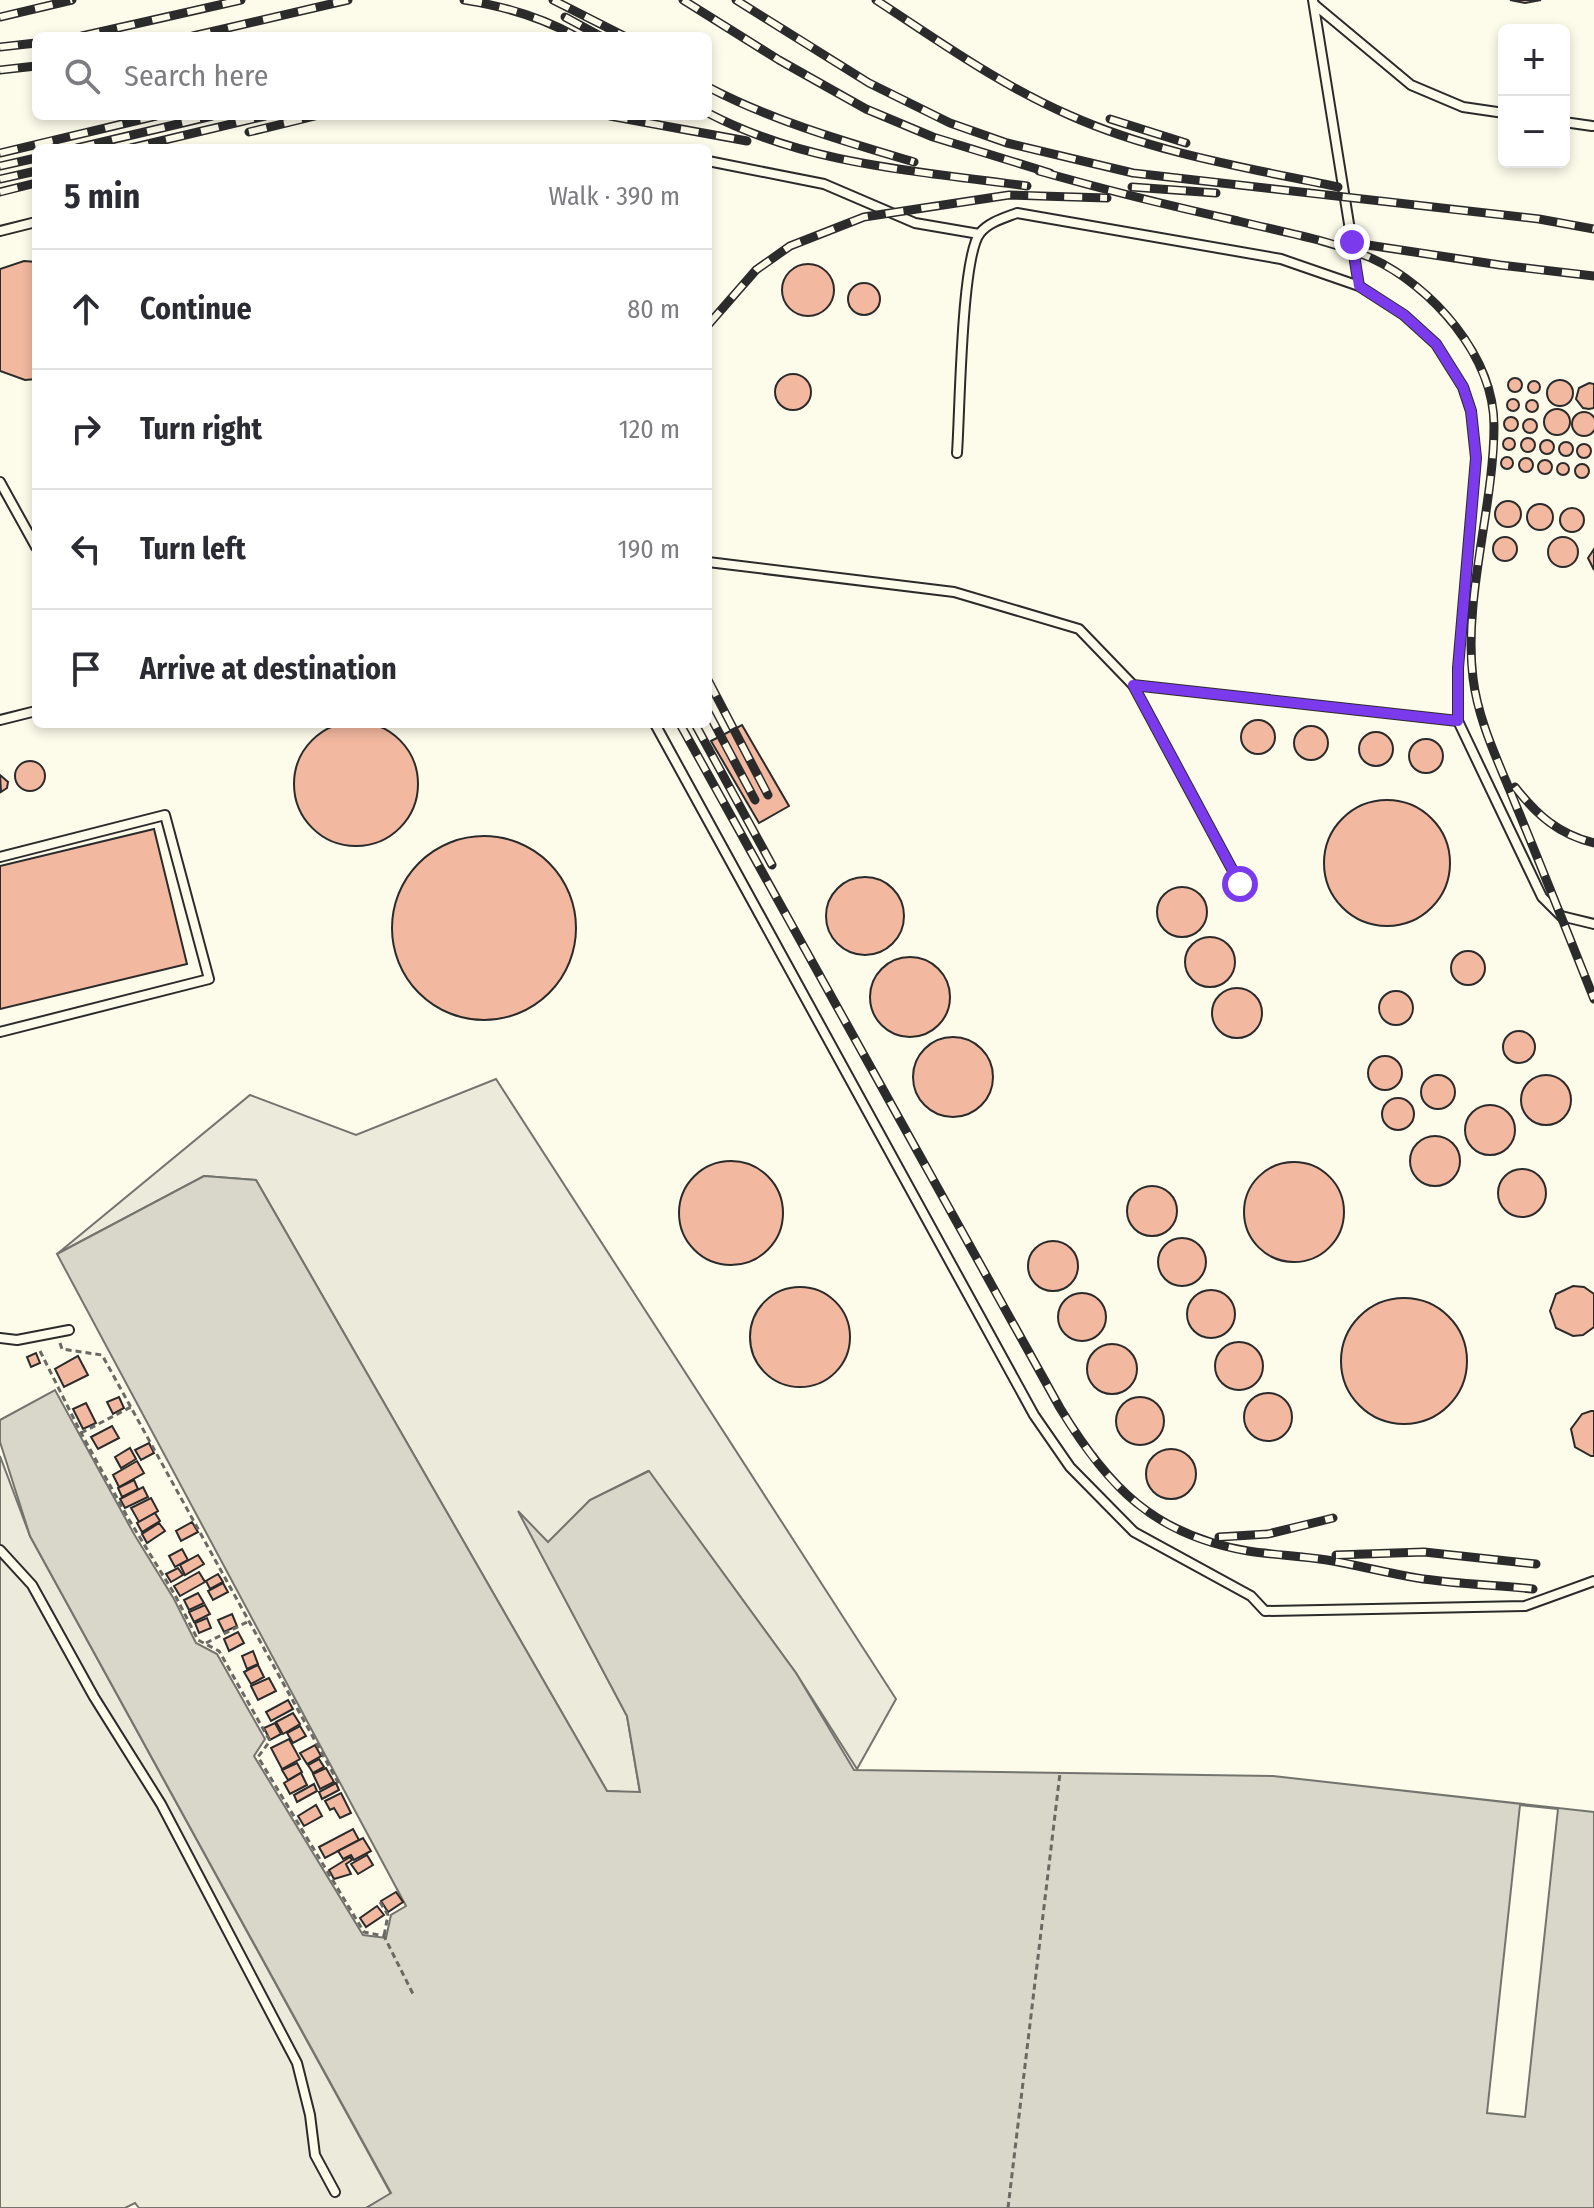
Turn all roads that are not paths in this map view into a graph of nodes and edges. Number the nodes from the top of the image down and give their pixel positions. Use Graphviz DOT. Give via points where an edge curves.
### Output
graph roads {
  1 [pos="1314,2"];
  2 [pos="1498,112"];
  3 [pos="1570,123"];
  4 [pos="1592,126"];
  5 [pos="712,162"];
  6 [pos="32,223"];
  7 [pos="0,231"];
  8 [pos="979,234"];
  9 [pos="1359,286"];
  10 [pos="957,453"];
  11 [pos="0,482"];
  12 [pos="32,540"];
  13 [pos="712,562"];
  14 [pos="1133,685"];
  15 [pos="32,712"];
  16 [pos="0,720"];
  17 [pos="1458,721"];
  18 [pos="657,728"];
  19 [pos="0,857"];
  20 [pos="1240,884"];
  21 [pos="1594,924"];
  22 [pos="0,1032"];
  23 [pos="69,1330"];
  24 [pos="0,1338"];
  25 [pos="0,1550"];
  26 [pos="1594,1581"];
  27 [pos="335,2192"];
  1 -- 2 [label="lane" via="1411,85 1463,107"];
  1 -- 9 [label="lane"];
  3 -- 4 [label="lane"];
  5 -- 8 [label="lane" via="824,184 915,223"];
  6 -- 7 [label="lane"];
  8 -- 9 [label="lane" via="1017,213 1281,259"];
  8 -- 10 [label="lane" via="968,264"];
  9 -- 17 [label="lane" via="1436,344 1463,387 1471,411 1476,458"];
  11 -- 12 [label="lane"];
  13 -- 14 [label="lane" via="954,592 1079,629"];
  14 -- 17 [label="lane"];
  14 -- 20 [label="lane"];
  15 -- 16 [label="lane"];
  17 -- 21 [label="lane" via="1542,897 1561,916"];
  18 -- 26 [label="lane" via="1034,1415 1070,1467 1134,1532 1251,1596 1265,1611 1525,1606"];
  19 -- 22 [label="lane" via="165,815 209,979"];
  23 -- 24 [label="lane"];
  25 -- 27 [label="lane" via="32,1585 161,1804 297,2063 315,2155"];
}
